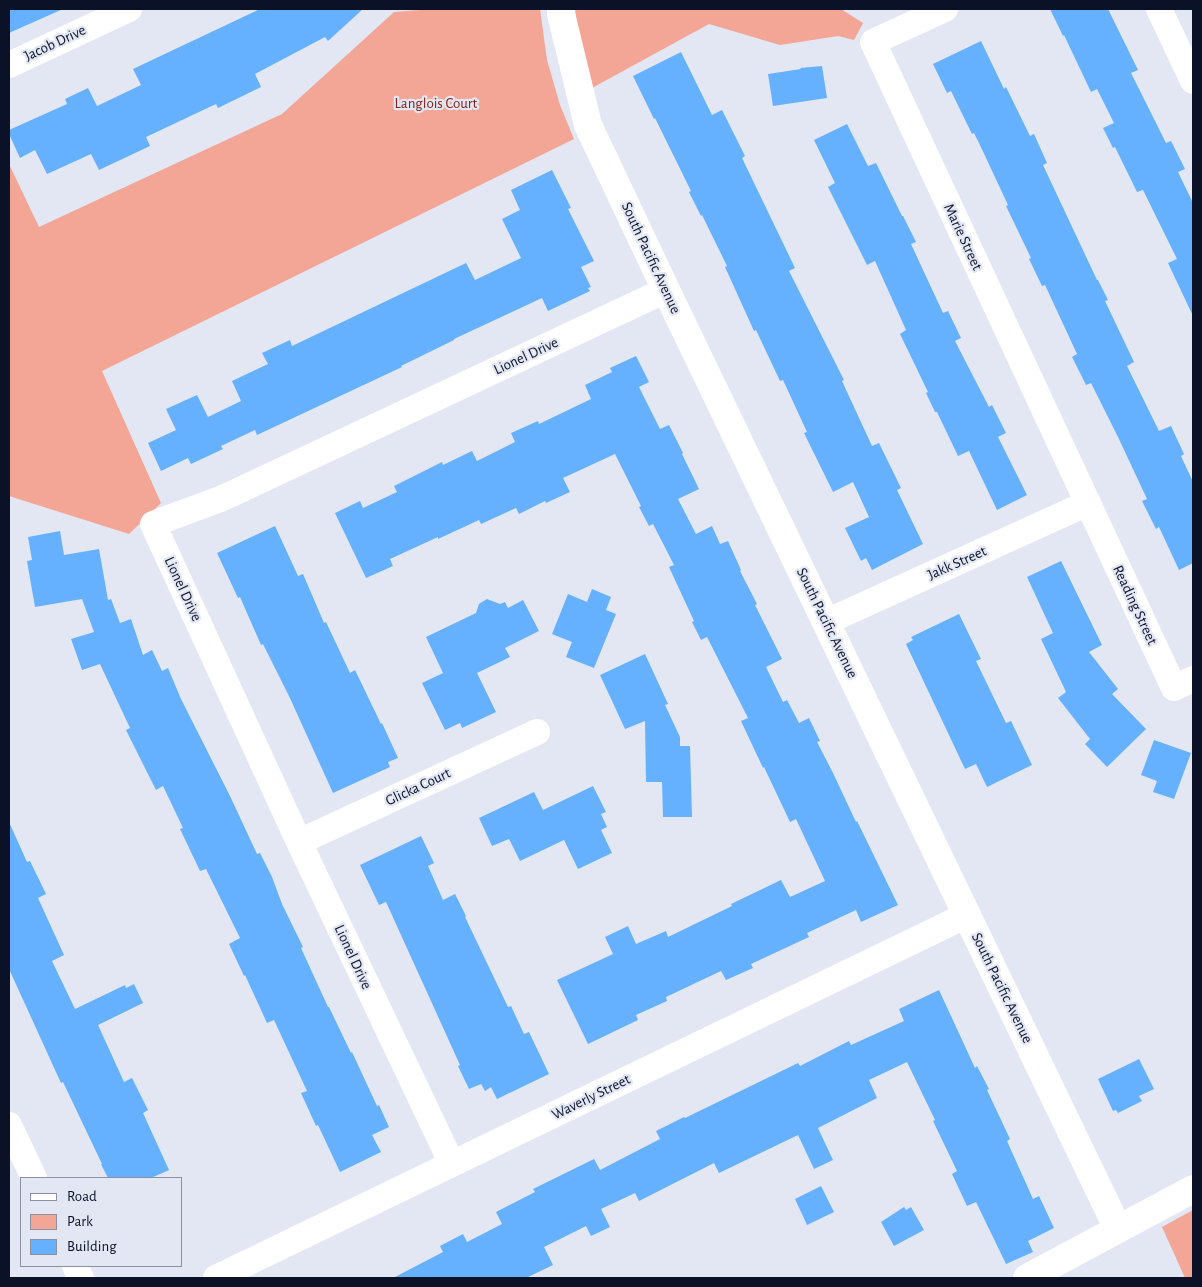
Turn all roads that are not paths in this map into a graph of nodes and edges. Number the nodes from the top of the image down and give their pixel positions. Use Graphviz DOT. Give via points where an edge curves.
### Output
graph roads {
  1 [pos="129,9"];
  2 [pos="561,9"];
  3 [pos="945,9"];
  4 [pos="1159,9"];
  5 [pos="9,65"];
  6 [pos="1193,81"];
  7 [pos="666,290"];
  8 [pos="1088,504"];
  9 [pos="826,622"];
  10 [pos="1193,678"];
  11 [pos="537,732"];
  12 [pos="299,842"];
  13 [pos="967,915"];
  14 [pos="9,1125"];
  15 [pos="452,1164"];
  16 [pos="34,1177"];
  17 [pos="1193,1189"];
  18 [pos="1118,1229"];
  19 [pos="216,1278"];
  20 [pos="1027,1278"];
  1 -- 5 [label="street, Jacob Drive"];
  2 -- 7 [label="street, South Pacific Avenue" via="588,125"];
  3 -- 8 [label="street, Marie Street" via="872,42"];
  4 -- 6 [label="street"];
  7 -- 9 [label="street, South Pacific Avenue"];
  7 -- 12 [label="street, Lionel Drive" via="223,498 154,524"];
  8 -- 9 [label="street, Jakk Street"];
  8 -- 10 [label="street, Reading Street" via="1174,688"];
  9 -- 13 [label="street, South Pacific Avenue"];
  11 -- 12 [label="street, Glicka Court"];
  12 -- 15 [label="street, Lionel Drive"];
  13 -- 15 [label="street, Waverly Street"];
  13 -- 18 [label="street, South Pacific Avenue"];
  14 -- 16 [label="street"];
  15 -- 19 [label="street, Waverly Street"];
  17 -- 18 [label="street"];
  18 -- 20 [label="street"];
}
